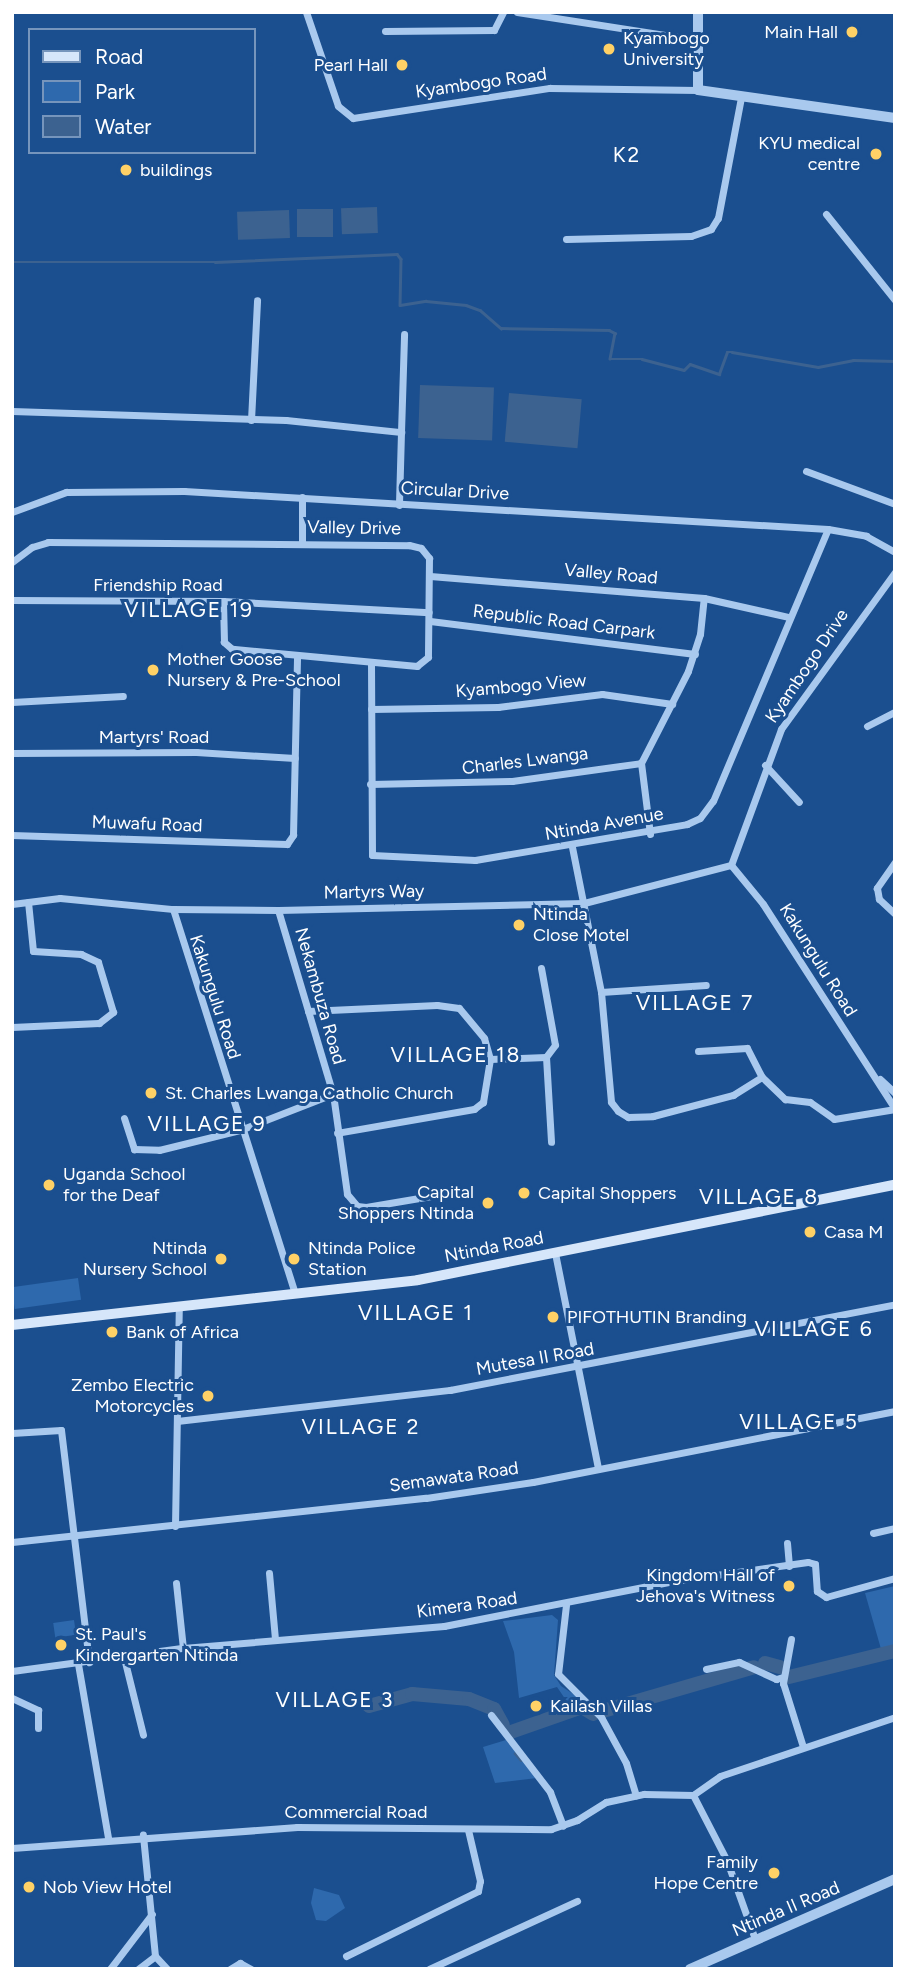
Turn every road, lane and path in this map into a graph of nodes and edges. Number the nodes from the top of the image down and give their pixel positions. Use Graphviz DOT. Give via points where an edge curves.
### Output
graph roads {
  1 [pos="306,12"];
  2 [pos="503,12"];
  3 [pos="517,12"];
  4 [pos="698,12"];
  5 [pos="385,31"];
  6 [pos="697,40"];
  7 [pos="698,90"];
  8 [pos="741,97"];
  9 [pos="895,118"];
  10 [pos="826,214"];
  11 [pos="566,239"];
  12 [pos="257,300"];
  13 [pos="895,300"];
  14 [pos="404,334"];
  15 [pos="12,411"];
  16 [pos="251,420"];
  17 [pos="401,432"];
  18 [pos="806,471"];
  19 [pos="302,497"];
  20 [pos="895,504"];
  21 [pos="399,505"];
  22 [pos="12,512"];
  23 [pos="828,529"];
  24 [pos="302,542"];
  25 [pos="895,552"];
  26 [pos="12,562"];
  27 [pos="895,572"];
  28 [pos="430,576"];
  29 [pos="705,597"];
  30 [pos="12,600"];
  31 [pos="223,601"];
  32 [pos="429,612"];
  33 [pos="788,617"];
  34 [pos="430,621"];
  35 [pos="695,654"];
  36 [pos="297,657"];
  37 [pos="371,663"];
  38 [pos="123,696"];
  39 [pos="12,702"];
  40 [pos="672,704"];
  41 [pos="371,709"];
  42 [pos="895,712"];
  43 [pos="867,726"];
  44 [pos="12,753"];
  45 [pos="295,758"];
  46 [pos="641,763"];
  47 [pos="765,765"];
  48 [pos="370,784"];
  49 [pos="799,802"];
  50 [pos="650,834"];
  51 [pos="12,835"];
  52 [pos="572,847"];
  53 [pos="895,862"];
  54 [pos="732,865"];
  55 [pos="28,902"];
  56 [pos="584,903"];
  57 [pos="12,904"];
  58 [pos="173,909"];
  59 [pos="278,909"];
  60 [pos="895,914"];
  61 [pos="541,968"];
  62 [pos="706,985"];
  63 [pos="601,992"];
  64 [pos="308,1011"];
  65 [pos="12,1027"];
  66 [pos="698,1051"];
  67 [pos="547,1057"];
  68 [pos="490,1059"];
  69 [pos="874,1074"];
  70 [pos="761,1077"];
  71 [pos="895,1093"];
  72 [pos="333,1094"];
  73 [pos="895,1109"];
  74 [pos="124,1118"];
  75 [pos="240,1130"];
  76 [pos="337,1133"];
  77 [pos="551,1142"];
  78 [pos="895,1185"];
  79 [pos="455,1192"];
  80 [pos="555,1253"];
  81 [pos="295,1293"];
  82 [pos="895,1304"];
  83 [pos="179,1305"];
  84 [pos="12,1325"];
  85 [pos="580,1367"];
  86 [pos="895,1411"];
  87 [pos="177,1421"];
  88 [pos="12,1433"];
  89 [pos="598,1469"];
  90 [pos="175,1526"];
  91 [pos="895,1528"];
  92 [pos="873,1533"];
  93 [pos="75,1537"];
  94 [pos="12,1542"];
  95 [pos="787,1543"];
  96 [pos="789,1566"];
  97 [pos="269,1573"];
  98 [pos="895,1578"];
  99 [pos="176,1583"];
  100 [pos="566,1605"];
  101 [pos="275,1639"];
  102 [pos="791,1639"];
  103 [pos="183,1648"];
  104 [pos="124,1658"];
  105 [pos="89,1662"];
  106 [pos="78,1664"];
  107 [pos="706,1669"];
  108 [pos="12,1671"];
  109 [pos="783,1677"];
  110 [pos="12,1698"];
  111 [pos="491,1714"];
  112 [pos="895,1717"];
  113 [pos="38,1728"];
  114 [pos="143,1735"];
  115 [pos="803,1747"];
  116 [pos="636,1795"];
  117 [pos="693,1795"];
  118 [pos="563,1826"];
  119 [pos="468,1829"];
  120 [pos="143,1835"];
  121 [pos="108,1838"];
  122 [pos="12,1848"];
  123 [pos="895,1879"];
  124 [pos="577,1901"];
  125 [pos="152,1914"];
  126 [pos="755,1939"];
  127 [pos="155,1956"];
  128 [pos="346,1956"];
  129 [pos="110,1969"];
  130 [pos="138,1969"];
  131 [pos="167,1969"];
  132 [pos="230,1969"];
  133 [pos="251,1969"];
  134 [pos="429,1969"];
  135 [pos="690,1969"];
  1 -- 7 [label="street, Kyambogo Road" via="338,106 353,118 550,88"];
  2 -- 5 [label="street" via="495,30"];
  3 -- 6 [label="street"];
  4 -- 6 [label="street"];
  6 -- 7 [label="street"];
  7 -- 8 [label="street, Kyambogo Road"];
  8 -- 9 [label="street, Kyambogo Road"];
  8 -- 11 [label="street" via="718,218 711,229 691,236"];
  10 -- 13 [label="street"];
  12 -- 16 [label="street"];
  14 -- 17 [label="street"];
  15 -- 16 [label="street"];
  16 -- 17 [label="street"];
  17 -- 21 [label="street"];
  18 -- 20 [label="street"];
  19 -- 21 [label="street, Circular Drive"];
  19 -- 22 [label="street, Circular Drive" via="66,492"];
  19 -- 24 [label="street"];
  21 -- 23 [label="street, Circular Drive"];
  23 -- 25 [label="street, Circular Drive" via="866,536"];
  23 -- 33 [label="street, Ntinda Avenue"];
  24 -- 26 [label="street, Valley Drive" via="39,543"];
  24 -- 28 [label="street, Valley Drive" via="409,545 427,552"];
  27 -- 47 [label="street, Kyambogo Drive" via="802,695"];
  28 -- 29 [label="street, Valley Road"];
  28 -- 32 [label="street, Valley Drive"];
  29 -- 33 [label="street, Valley Road"];
  29 -- 35 [label="street"];
  30 -- 31 [label="street, Friendship Road"];
  31 -- 32 [label="street, Friendship Road"];
  31 -- 36 [label="street, Valley Drive" via="228,646"];
  32 -- 34 [label="street, Valley Drive"];
  33 -- 50 [label="street, Ntinda Avenue" via="708,809 687,824"];
  34 -- 35 [label="street, Republic Road Carpark"];
  34 -- 37 [label="street, Valley Drive" via="429,651 422,664"];
  35 -- 40 [label="street"];
  36 -- 37 [label="street, Valley Drive"];
  36 -- 45 [label="street"];
  37 -- 41 [label="street"];
  38 -- 39 [label="street"];
  40 -- 41 [label="street, Kyambogo View" via="612,693 498,707"];
  40 -- 46 [label="street"];
  41 -- 48 [label="street"];
  42 -- 43 [label="street"];
  44 -- 45 [label="street, Martyrs' Road" via="196,752"];
  45 -- 51 [label="street, Muwafu Road" via="293,835 280,845"];
  46 -- 48 [label="street, Charles Lwanga" via="512,782"];
  46 -- 50 [label="street"];
  47 -- 49 [label="street"];
  47 -- 54 [label="street, Kyambogo Drive"];
  48 -- 52 [label="street, Ntinda Avenue" via="369,848 379,857 446,862"];
  50 -- 52 [label="street, Ntinda Avenue"];
  52 -- 56 [label="street"];
  53 -- 60 [label="street" via="877,888 880,899"];
  54 -- 56 [label="street, Martyrs Way"];
  54 -- 69 [label="street, Kakungulu Road" via="757,895"];
  55 -- 57 [label="street, Martyrs Way"];
  55 -- 58 [label="street, Martyrs Way" via="60,898"];
  55 -- 65 [label="street" via="31,949 35,954 81,954 98,962 113,1012 99,1023"];
  56 -- 59 [label="street, Martyrs Way"];
  56 -- 63 [label="street"];
  58 -- 59 [label="street, Martyrs Way"];
  58 -- 75 [label="street, Kakungulu Road"];
  59 -- 64 [label="street, Nekambuza Road"];
  61 -- 67 [label="street" via="555,1045"];
  62 -- 63 [label="street"];
  63 -- 70 [label="street" via="611,1102 628,1117 653,1116 733,1095"];
  64 -- 68 [label="street" via="458,1008 484,1038"];
  64 -- 72 [label="street, Nekambuza Road"];
  66 -- 70 [label="street" via="747,1048"];
  67 -- 68 [label="street"];
  67 -- 77 [label="street"];
  68 -- 76 [label="street" via="483,1102 474,1109"];
  69 -- 71 [label="street, Kakungulu Road"];
  69 -- 73 [label="street, Kakungulu Road"];
  70 -- 73 [label="street" via="785,1099 810,1102 834,1119"];
  72 -- 75 [label="street"];
  72 -- 76 [label="street, Nekambuza Road"];
  74 -- 75 [label="street" via="131,1143 140,1152"];
  75 -- 81 [label="street, Kakungulu Road"];
  76 -- 79 [label="street, Nekambuza Road" via="347,1194 357,1206"];
  78 -- 80 [label="main road, Ntinda Road"];
  80 -- 81 [label="main road, Ntinda Road" via="418,1280"];
  80 -- 85 [label="street"];
  81 -- 83 [label="main road, Ntinda Road"];
  82 -- 85 [label="street, Mutesa II Road"];
  83 -- 84 [label="main road, Ntinda Road"];
  83 -- 87 [label="street"];
  85 -- 87 [label="street, Mutesa II Road" via="360,1403"];
  85 -- 89 [label="street"];
  86 -- 89 [label="street, Semawata Road"];
  87 -- 90 [label="street"];
  88 -- 93 [label="street" via="61,1430"];
  89 -- 90 [label="street, Semawata Road" via="426,1498"];
  90 -- 93 [label="street, Semawata Road"];
  91 -- 92 [label="street"];
  93 -- 94 [label="street, Semawata Road"];
  93 -- 105 [label="street"];
  95 -- 96 [label="street"];
  96 -- 98 [label="street, Kimera Road" via="815,1564 817,1591 826,1597"];
  96 -- 100 [label="street, Kimera Road" via="674,1581"];
  97 -- 101 [label="street"];
  99 -- 103 [label="street"];
  100 -- 101 [label="street, Kimera Road" via="444,1626"];
  100 -- 116 [label="street" via="558,1674 601,1717 626,1763"];
  101 -- 103 [label="street, Kimera Road"];
  102 -- 109 [label="street"];
  103 -- 104 [label="street, Kimera Road"];
  104 -- 105 [label="street, Kimera Road"];
  104 -- 114 [label="street"];
  105 -- 106 [label="street, Kimera Road"];
  106 -- 108 [label="street, Kimera Road"];
  106 -- 121 [label="street"];
  107 -- 109 [label="street" via="739,1662 776,1679"];
  109 -- 115 [label="street"];
  110 -- 113 [label="street" via="38,1710"];
  111 -- 118 [label="street" via="550,1792"];
  112 -- 115 [label="street"];
  115 -- 117 [label="street" via="720,1776"];
  116 -- 117 [label="street, Commercial Road"];
  116 -- 118 [label="street, Commercial Road" via="600,1804"];
  117 -- 126 [label="street" via="737,1885"];
  118 -- 119 [label="street, Commercial Road"];
  119 -- 120 [label="street, Commercial Road" via="297,1827"];
  119 -- 128 [label="street" via="480,1881 478,1891"];
  120 -- 121 [label="street, Commercial Road"];
  120 -- 125 [label="street"];
  121 -- 122 [label="street, Commercial Road"];
  123 -- 126 [label="street, Ntinda II Road"];
  124 -- 134 [label="street"];
  125 -- 127 [label="street"];
  125 -- 129 [label="street"];
  126 -- 135 [label="street, Ntinda II Road"];
  127 -- 130 [label="street"];
  127 -- 131 [label="street"];
  132 -- 133 [label="street" via="240,1963"];
}
